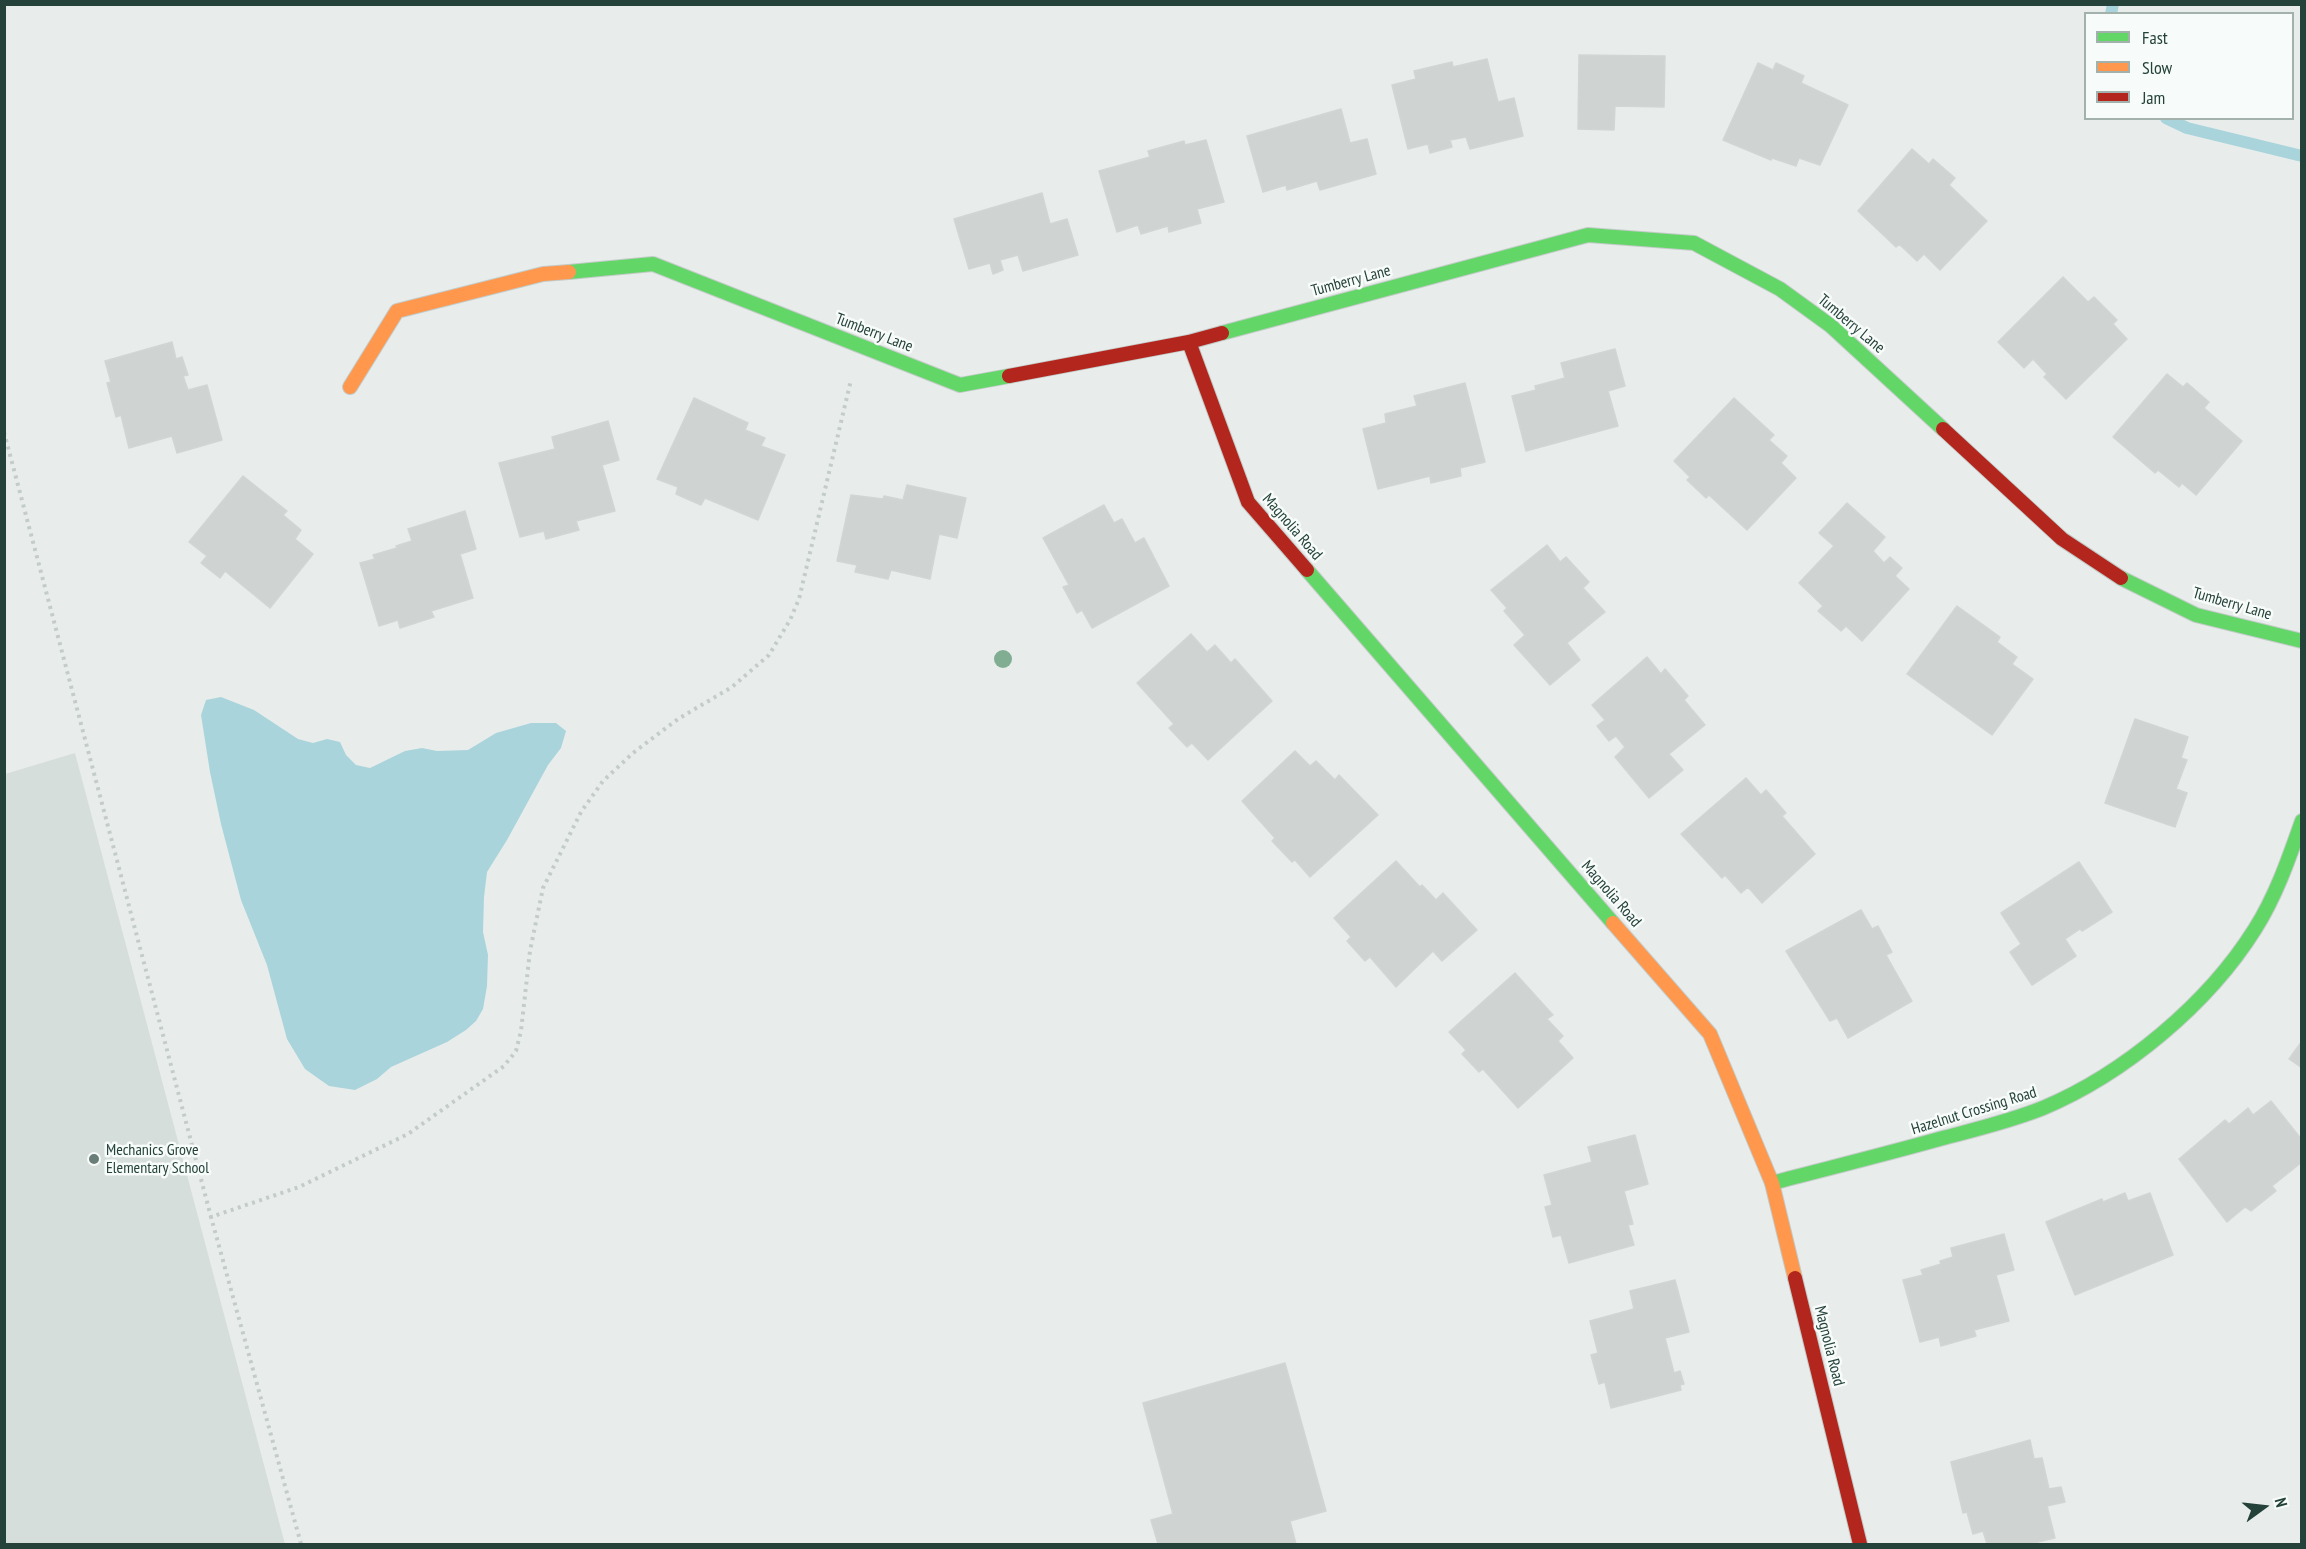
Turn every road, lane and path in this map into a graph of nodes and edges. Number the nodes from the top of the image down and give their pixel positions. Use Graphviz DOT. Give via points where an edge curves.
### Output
graph roads {
  1 [pos="1189,342"];
  2 [pos="859,345"];
  3 [pos="350,387"];
  4 [pos="4,432"];
  5 [pos="2301,640"];
  6 [pos="2301,821"];
  7 [pos="1772,1183"];
  8 [pos="211,1216"];
  9 [pos="302,1545"];
  10 [pos="1860,1545"];
  1 -- 2 [label="street, Tumberry Lane" via="960,385"];
  1 -- 5 [label="street, Tumberry Lane" via="1588,235 1694,243 1780,289 1831,326 2062,539 2124,580 2196,615"];
  1 -- 7 [label="street, Magnolia Road" via="1248,502 1710,1034"];
  2 -- 3 [label="street, Tumberry Lane" via="653,264 543,274 397,311"];
  2 -- 8 [label="path" via="799,599 790,621 769,655 752,671 633,753 603,781 581,812 543,888 516,1051 504,1066 408,1134 299,1187"];
  4 -- 8 [label="path"];
  6 -- 7 [label="street, Hazelnut Crossing Road" via="2287,863 2256,929 2224,971 2183,1013 2098,1080 2044,1107 1993,1125"];
  7 -- 10 [label="street, Magnolia Road"];
  8 -- 9 [label="path"];
}
